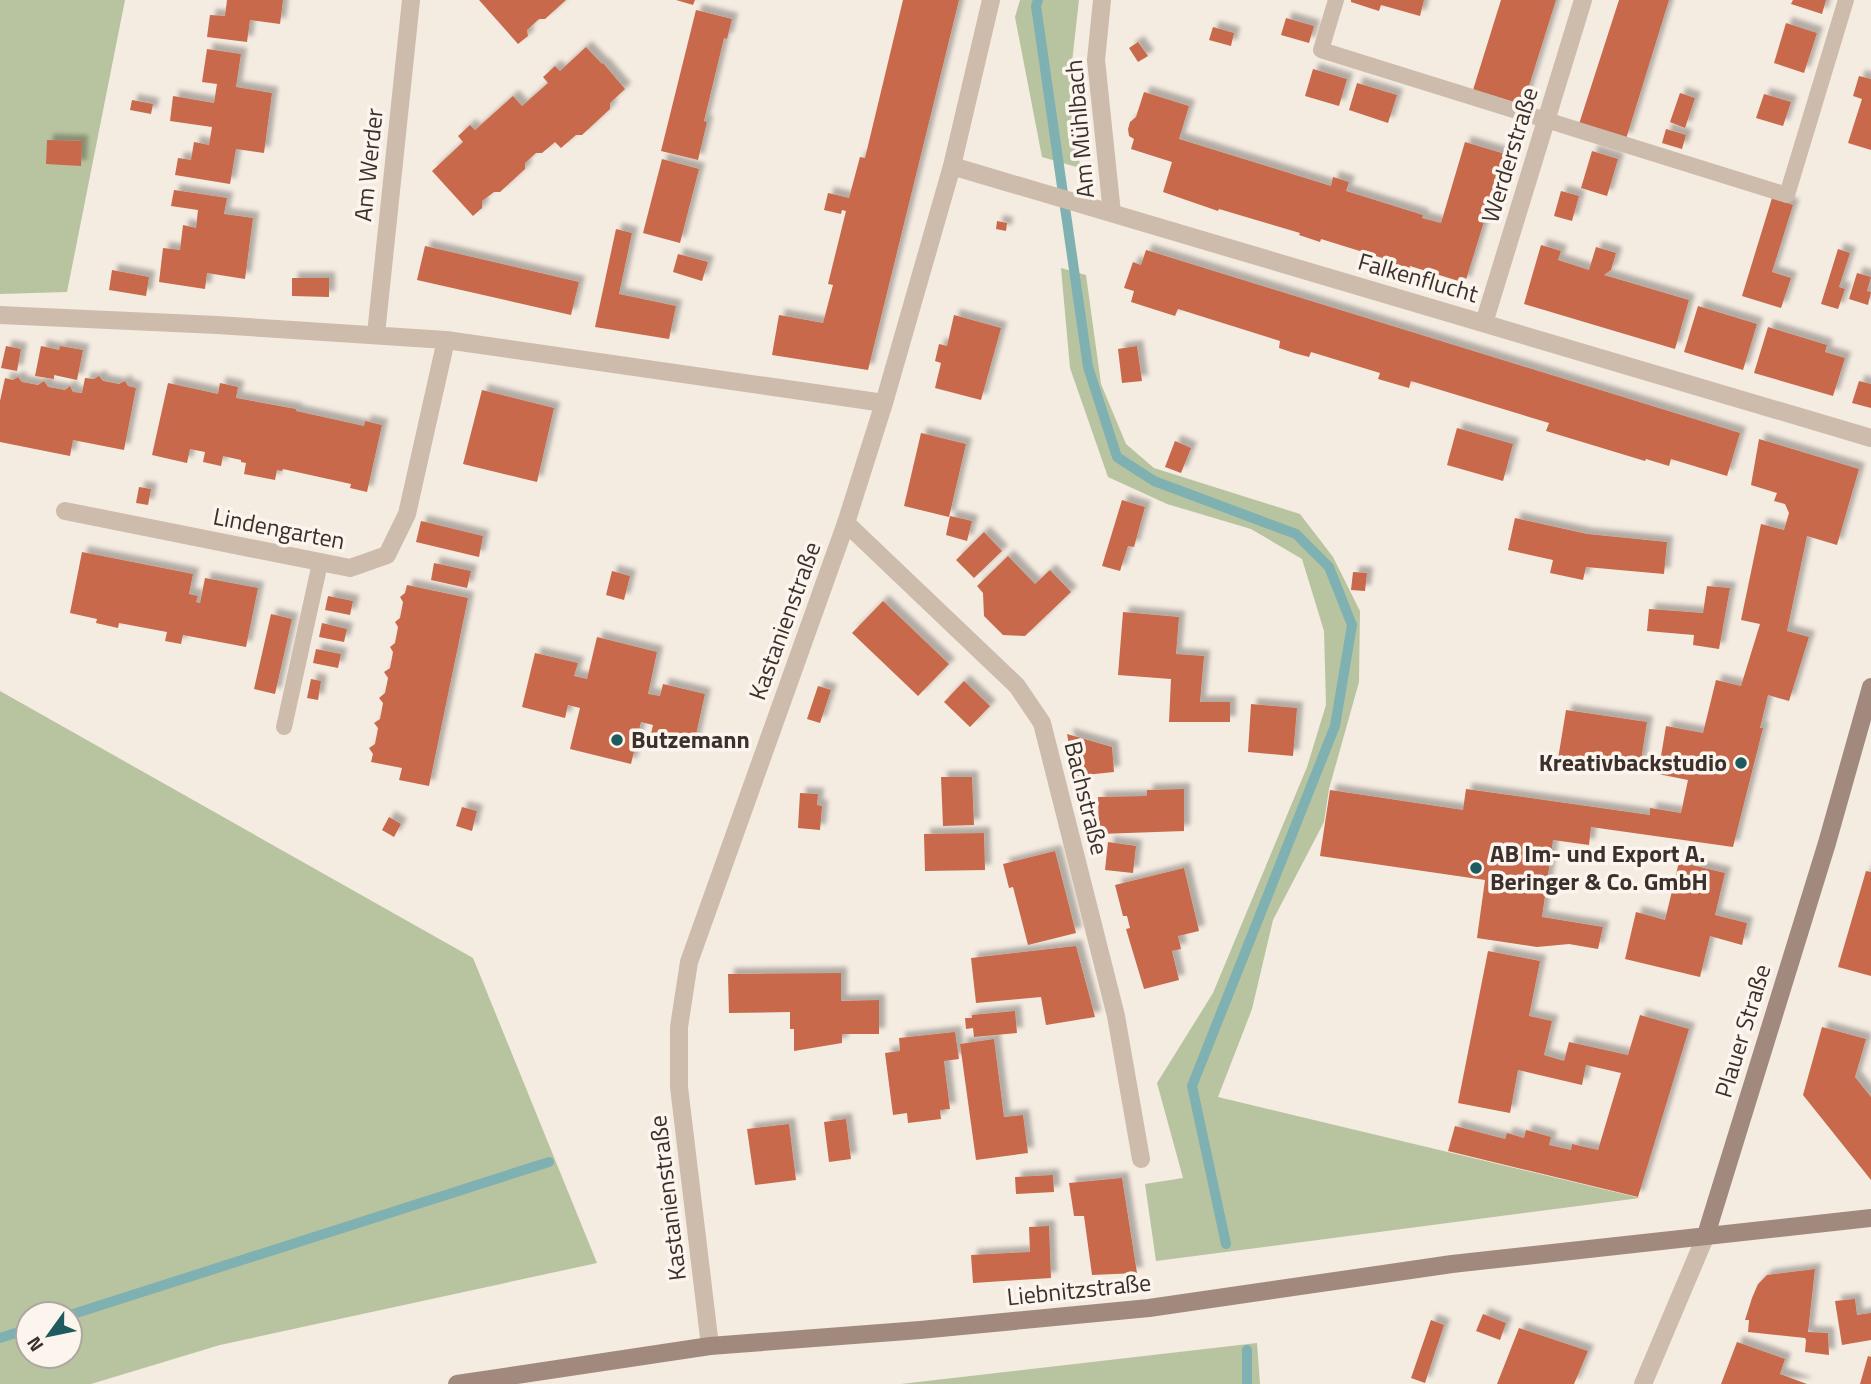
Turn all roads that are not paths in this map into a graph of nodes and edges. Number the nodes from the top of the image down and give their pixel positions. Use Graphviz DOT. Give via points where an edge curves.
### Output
graph roads {
  1 [pos="411,0"];
  2 [pos="991,0"];
  3 [pos="1102,0"];
  4 [pos="1336,0"];
  5 [pos="1583,0"];
  6 [pos="1846,0"];
  7 [pos="1546,121"];
  8 [pos="952,166"];
  9 [pos="1112,213"];
  10 [pos="0,316"];
  11 [pos="1484,323"];
  12 [pos="376,334"];
  13 [pos="446,340"];
  14 [pos="884,403"];
  15 [pos="1871,438"];
  16 [pos="65,511"];
  17 [pos="846,523"];
  18 [pos="320,563"];
  19 [pos="1871,687"];
  20 [pos="284,727"];
  21 [pos="1141,1159"];
  22 [pos="1871,1218"];
  23 [pos="1706,1235"];
  24 [pos="710,1346"];
  25 [pos="457,1384"];
  26 [pos="1643,1384"];
  1 -- 12 [label="street, Am Werder"];
  2 -- 8 [label="street, Kastanienstraße"];
  3 -- 9 [label="street, Am Mühlbach" via="1096,60"];
  4 -- 7 [label="lane" via="1321,50"];
  5 -- 7 [label="street, Werderstraße"];
  6 -- 7 [label="lane" via="1787,195"];
  7 -- 11 [label="street, Werderstraße"];
  8 -- 9 [label="street, Falkenflucht"];
  8 -- 14 [label="street, Kastanienstraße"];
  9 -- 11 [label="street, Falkenflucht"];
  10 -- 12 [label="street"];
  11 -- 15 [label="street, Falkenflucht"];
  12 -- 13 [label="street"];
  13 -- 14 [label="street"];
  13 -- 18 [label="street, Lindengarten" via="407,514 387,555 350,568"];
  14 -- 17 [label="street, Kastanienstraße"];
  16 -- 18 [label="street, Lindengarten"];
  17 -- 21 [label="street, Bachstraße" via="1017,685 1042,723 1116,1016"];
  17 -- 24 [label="street, Kastanienstraße" via="689,962 679,1027 679,1087"];
  18 -- 20 [label="lane"];
  19 -- 23 [label="main road, Plauer Straße"];
  22 -- 23 [label="main road, Liebnitzstraße"];
  23 -- 24 [label="main road, Liebnitzstraße" via="1452,1264 1149,1308"];
  23 -- 26 [label="street, Plauer Straße"];
  24 -- 25 [label="main road, Liebnitzstraße"];
}
